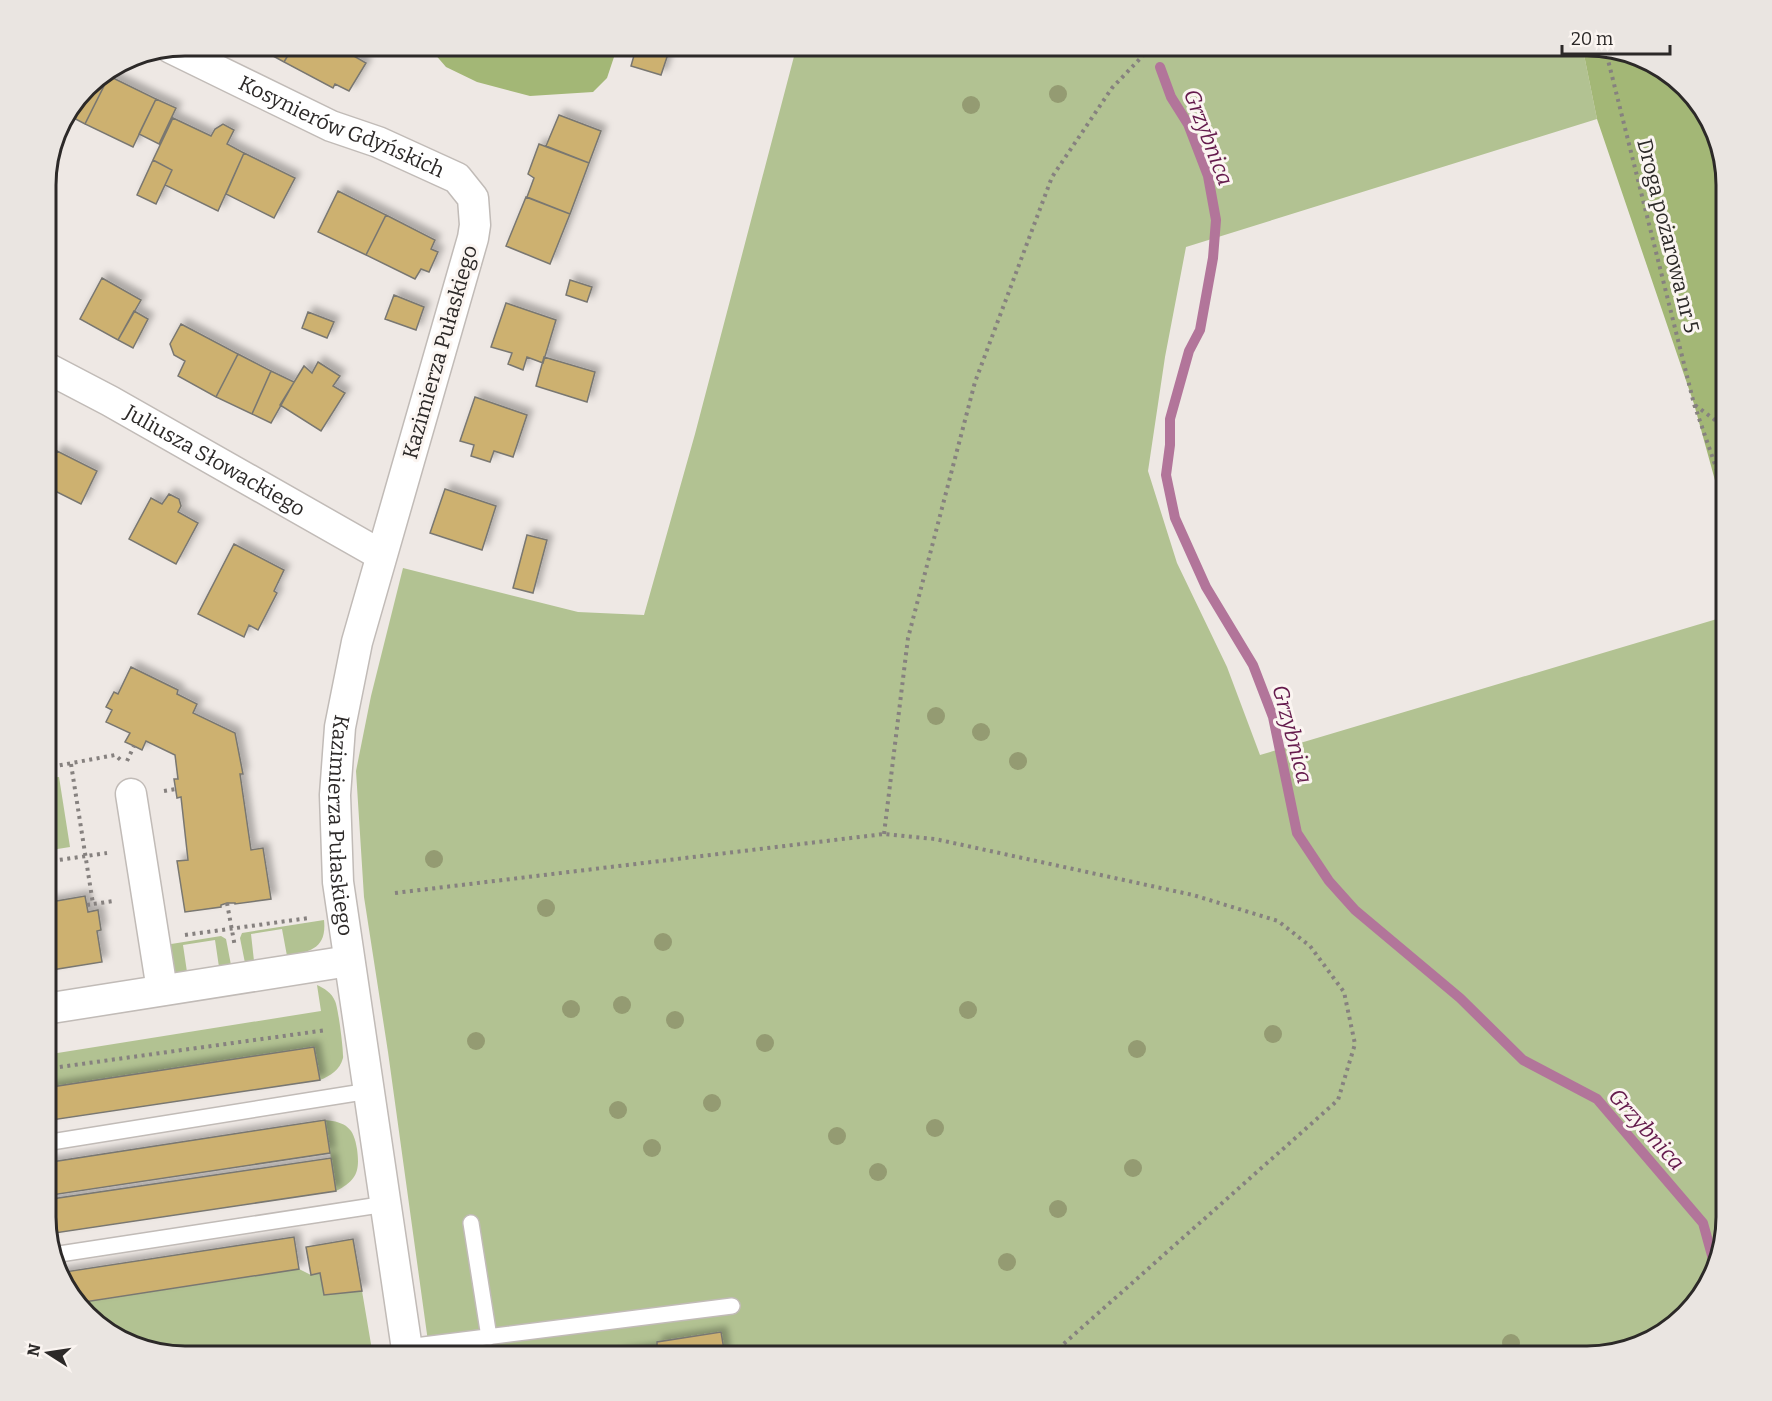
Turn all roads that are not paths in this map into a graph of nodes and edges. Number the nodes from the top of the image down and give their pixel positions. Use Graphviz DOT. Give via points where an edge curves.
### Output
graph roads {
  1 [pos="187,56"];
  2 [pos="472,198"];
  3 [pos="56,374"];
  4 [pos="381,555"];
  5 [pos="131,794"];
  6 [pos="349,961"];
  7 [pos="162,990"];
  8 [pos="56,1007"];
  9 [pos="369,1091"];
  10 [pos="56,1141"];
  11 [pos="386,1204"];
  12 [pos="471,1223"];
  13 [pos="61,1255"];
  14 [pos="732,1306"];
  15 [pos="489,1337"];
  16 [pos="407,1346"];
  17 [pos="440,1346"];
  1 -- 2 [label="street, Kosynierów Gdyńskich" via="331,126 378,142 457,178"];
  2 -- 4 [label="street, Kazimierza Pułaskiego" via="476,225 473,238"];
  3 -- 4 [label="street, Juliusza Słowackiego"];
  4 -- 6 [label="street, Kazimierza Pułaskiego" via="357,642 340,727 335,795 338,882"];
  5 -- 7 [label="street"];
  6 -- 7 [label="street"];
  6 -- 9 [label="street, Kazimierza Pułaskiego"];
  7 -- 8 [label="street"];
  9 -- 10 [label="lane"];
  9 -- 11 [label="street, Kazimierza Pułaskiego"];
  11 -- 13 [label="lane"];
  11 -- 16 [label="street, Kazimierza Pułaskiego"];
  12 -- 15 [label="lane"];
  14 -- 15 [label="lane"];
  15 -- 17 [label="lane"];
}
